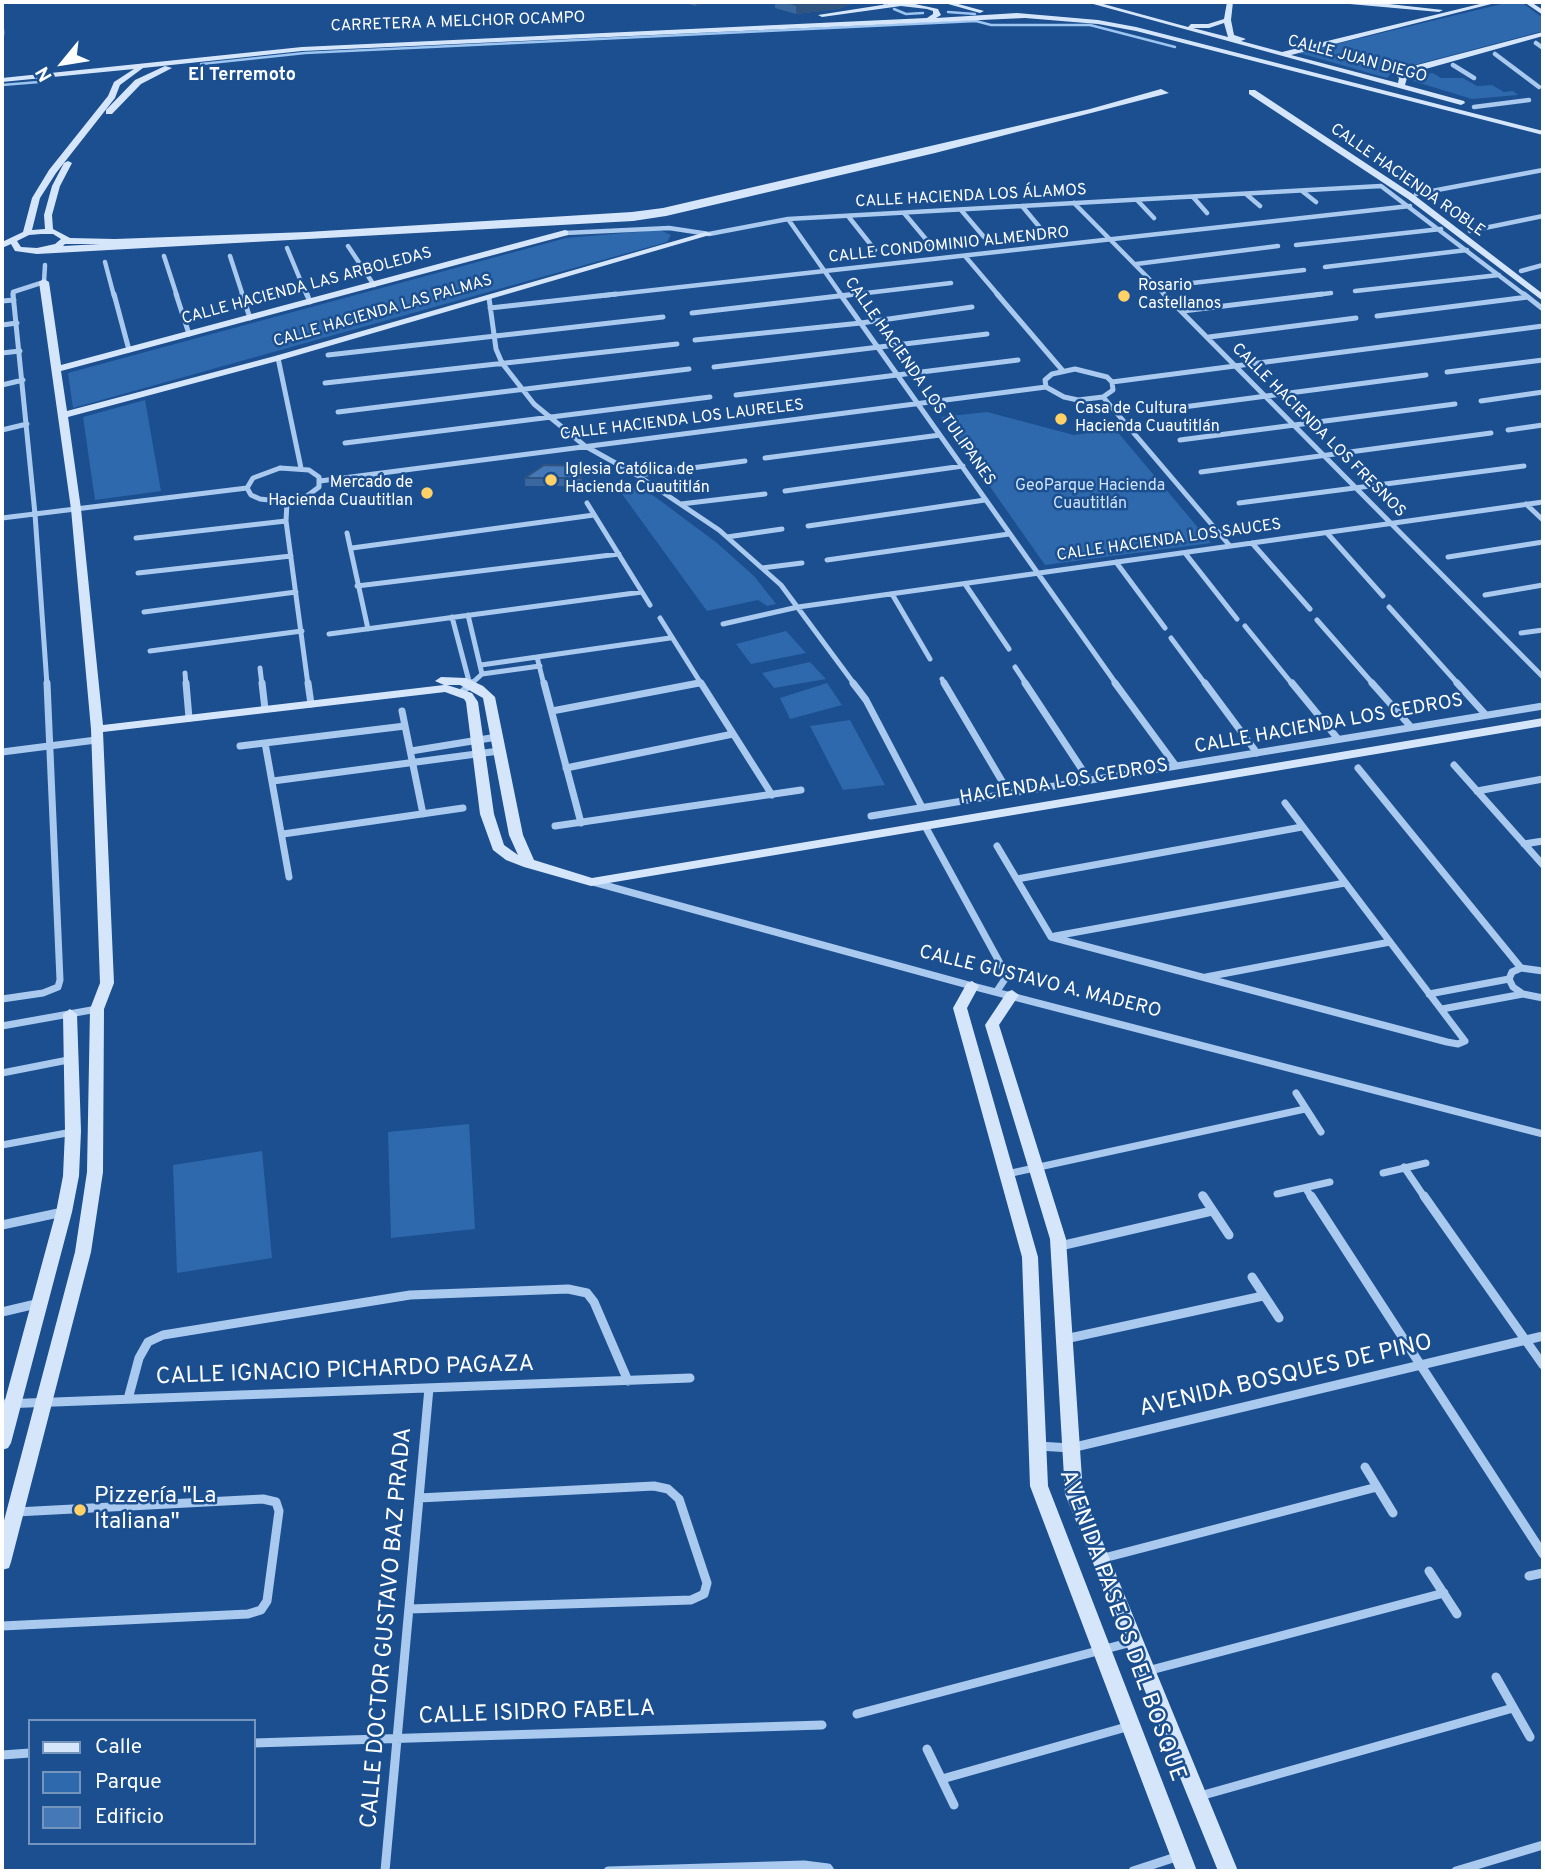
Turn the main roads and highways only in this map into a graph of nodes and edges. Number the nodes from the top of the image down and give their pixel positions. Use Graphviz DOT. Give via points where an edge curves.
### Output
graph roads {
  1 [pos="915,2"];
  2 [pos="944,2"];
  3 [pos="971,2"];
  4 [pos="1089,2"];
  5 [pos="1230,2"];
  6 [pos="1309,2"];
  7 [pos="1343,2"];
  8 [pos="1350,2"];
  9 [pos="1471,2"];
  10 [pos="1496,2"];
  11 [pos="1527,2"];
  12 [pos="898,4"];
  13 [pos="1439,10"];
  14 [pos="987,12"];
  15 [pos="1543,13"];
  16 [pos="1024,16"];
  17 [pos="917,19"];
  18 [pos="1153,20"];
  19 [pos="1227,20"];
  20 [pos="1162,22"];
  21 [pos="1136,29"];
  22 [pos="1543,34"];
  23 [pos="304,44"];
  24 [pos="1541,44"];
  25 [pos="1279,51"];
  26 [pos="178,63"];
  27 [pos="142,66"];
  28 [pos="56,71"];
  29 [pos="97,75"];
  30 [pos="128,76"];
  31 [pos="2,80"];
  32 [pos="108,81"];
  33 [pos="1402,81"];
  34 [pos="138,82"];
  35 [pos="115,90"];
  36 [pos="1443,97"];
  37 [pos="1458,102"];
  38 [pos="1426,104"];
  39 [pos="1446,108"];
  40 [pos="1543,127"];
  41 [pos="1543,133"];
  42 [pos="48,231"];
  43 [pos="27,233"];
  44 [pos="565,233"];
  45 [pos="709,234"];
  46 [pos="65,241"];
  47 [pos="2,245"];
  48 [pos="15,245"];
  49 [pos="45,250"];
  50 [pos="2,252"];
  51 [pos="44,282"];
  52 [pos="1543,287"];
  53 [pos="1543,298"];
  54 [pos="57,369"];
  55 [pos="64,415"];
  56 [pos="466,688"];
  57 [pos="1543,722"];
  58 [pos="97,734"];
  59 [pos="529,864"];
  60 [pos="591,882"];
  61 [pos="972,986"];
  62 [pos="1005,993"];
  63 [pos="70,1014"];
  64 [pos="7,1404"];
  65 [pos="2,1443"];
  66 [pos="2,1562"];
  67 [pos="1184,1864"];
  68 [pos="1228,1871"];
  1 -- 12 [label="main road, CARRETERA A MELCHOR OCAMPO"];
  2 -- 14 [label="main road"];
  3 -- 14 [label="main road"];
  4 -- 18 [label="main road"];
  5 -- 19 [label="main road"];
  6 -- 7 [label="main road"];
  8 -- 13 [label="main road"];
  9 -- 13 [label="main road"];
  10 -- 25 [label="main road"];
  11 -- 15 [label="main road"];
  12 -- 17 [label="main road" via="936,10 937,15"];
  12 -- 23 [label="main road, CARRETERA A MELCHOR OCAMPO" via="690,27"];
  13 -- 25 [label="main road"];
  14 -- 16 [label="main road"];
  16 -- 17 [label="main road, CARRETERA A MELCHOR OCAMPO"];
  16 -- 21 [label="main road, CALLE JUAN DIEGO"];
  17 -- 26 [label="main road, CARRETERA A MELCHOR OCAMPO" via="328,47"];
  18 -- 20 [label="main road"];
  18 -- 21 [label="main road" via="1149,27"];
  19 -- 20 [label="main road" via="1202,27"];
  19 -- 25 [label="main road" via="1231,37"];
  20 -- 25 [label="main road, CALLE JUAN DIEGO"];
  21 -- 38 [label="main road, CALLE JUAN DIEGO"];
  22 -- 33 [label="main road" via="1405,71 1400,75"];
  23 -- 27 [label="main road"];
  23 -- 28 [label="main road, CARRETERA A MELCHOR OCAMPO"];
  24 -- 33 [label="main road"];
  25 -- 33 [label="main road, CALLE JUAN DIEGO" via="1296,59"];
  26 -- 27 [label="main road"];
  26 -- 34 [label="main road"];
  27 -- 29 [label="main road"];
  27 -- 30 [label="main road"];
  28 -- 29 [label="main road"];
  28 -- 31 [label="main road, CARRETERA A MELCHOR OCAMPO"];
  29 -- 30 [label="main road"];
  29 -- 31 [label="main road"];
  30 -- 34 [label="main road"];
  30 -- 35 [label="main road"];
  32 -- 35 [label="main road"];
  33 -- 36 [label="main road, CALLE JUAN DIEGO"];
  34 -- 42 [label="main road" via="96,125 63,172 50,206"];
  35 -- 43 [label="main road" via="44,185"];
  36 -- 37 [label="main road, CALLE JUAN DIEGO"];
  36 -- 38 [label="main road" via="1441,102"];
  37 -- 39 [label="main road"];
  37 -- 40 [label="main road, CALLE JUAN DIEGO"];
  38 -- 39 [label="main road, CALLE JUAN DIEGO"];
  39 -- 41 [label="main road, CALLE JUAN DIEGO"];
  42 -- 43 [label="main road"];
  42 -- 46 [label="main road" via="64,235"];
  43 -- 48 [label="main road"];
  44 -- 54 [label="main road, CALLE HACIENDA LAS ARBOLEDAS"];
  45 -- 55 [label="main road, CALLE HACIENDA LAS PALMAS" via="490,303"];
  46 -- 49 [label="main road"];
  46 -- 49 [label="main road" via="307,235 632,215 1165,93 935,151 633,218"];
  47 -- 48 [label="main road"];
  48 -- 49 [label="main road"];
  48 -- 50 [label="main road"];
  51 -- 54 [label="main road"];
  52 -- 53 [label="main road, CALLE HACIENDA ROBLE" via="1416,194 1257,91 1411,197"];
  54 -- 55 [label="main road"];
  55 -- 58 [label="main road"];
  56 -- 58 [label="main road" via="451,679"];
  56 -- 59 [label="main road" via="489,697 516,835"];
  56 -- 59 [label="main road, CALLE GUSTAVO A. MADERO" via="472,702 487,814 498,847 505,855"];
  57 -- 60 [label="main road, HACIENDA LOS CEDROS"];
  58 -- 66 [label="main road" via="107,984 97,1009 95,1172 83,1252"];
  59 -- 60 [label="main road, CALLE GUSTAVO A. MADERO"];
  61 -- 67 [label="main road, AVENIDA PASEOS DEL BOSQUE" via="960,1008 1030,1257 1039,1486"];
  62 -- 68 [label="main road, AVENIDA PASEOS DEL BOSQUE" via="992,1025 1059,1246 1073,1494"];
  63 -- 64 [label="main road" via="71,1176 40,1303"];
  64 -- 65 [label="main road"];
}
